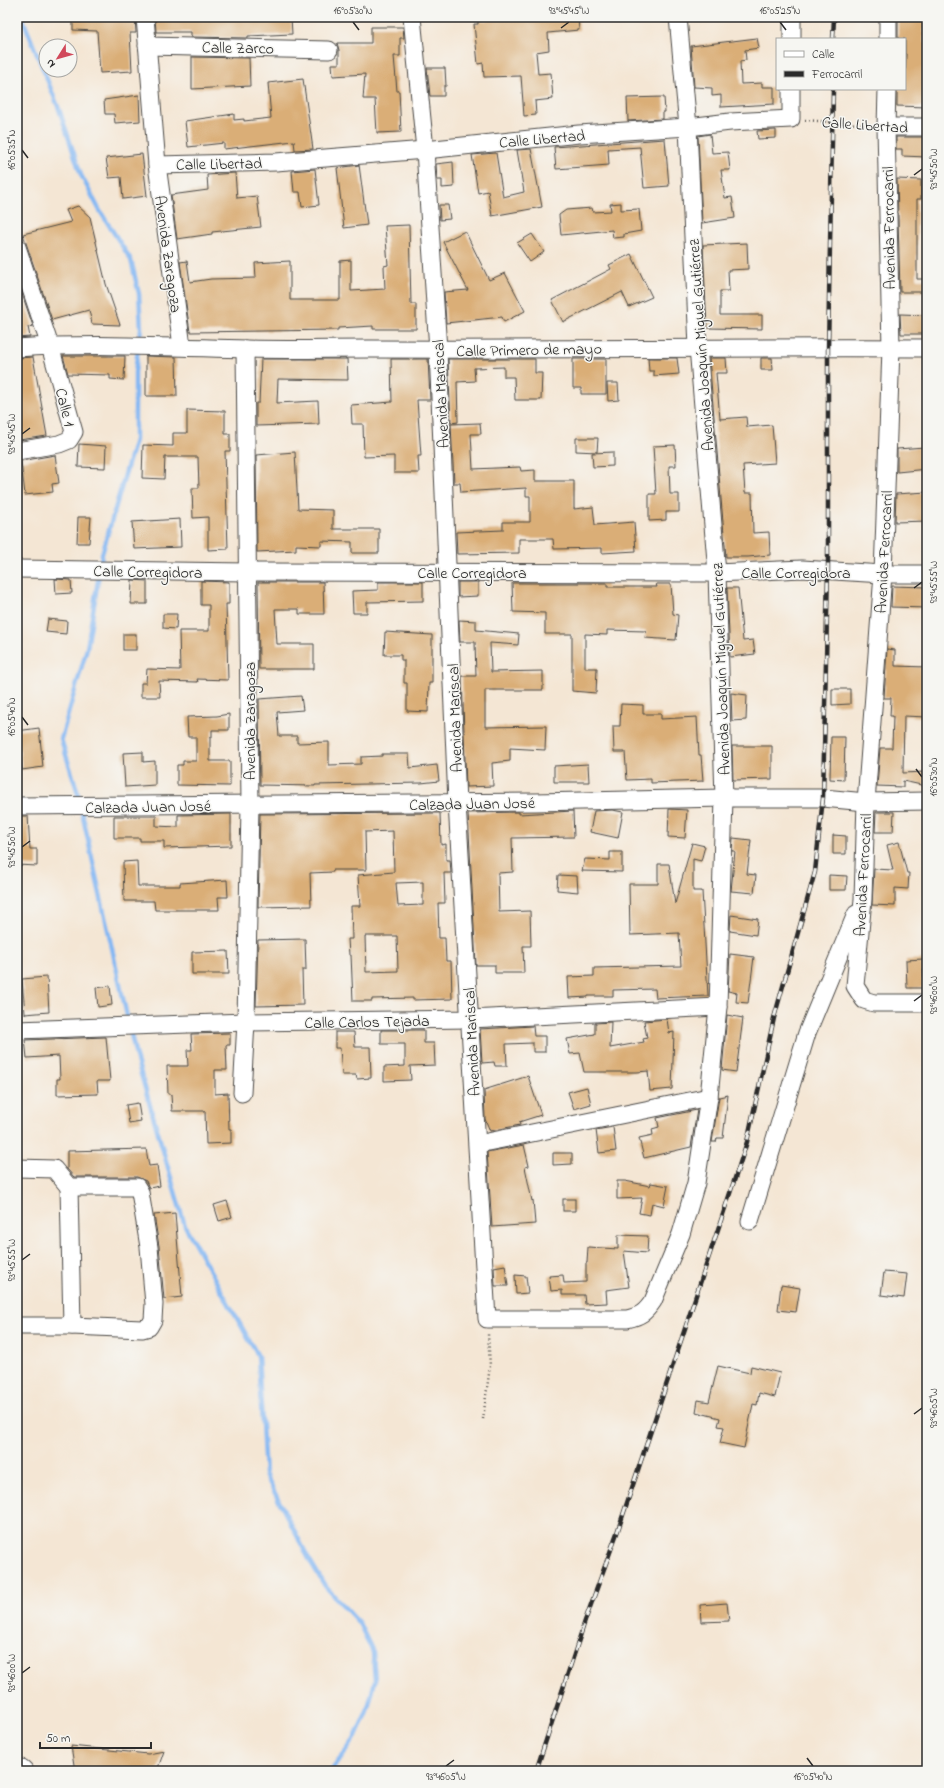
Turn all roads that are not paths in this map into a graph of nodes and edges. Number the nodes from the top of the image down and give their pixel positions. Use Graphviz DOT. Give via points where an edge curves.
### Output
graph roads {
  1 [pos="145,17"];
  2 [pos="412,17"];
  3 [pos="678,17"];
  4 [pos="792,17"];
  5 [pos="888,17"];
  6 [pos="792,38"];
  7 [pos="888,38"];
  8 [pos="147,46"];
  9 [pos="329,50"];
  10 [pos="791,90"];
  11 [pos="887,90"];
  12 [pos="688,127"];
  13 [pos="886,127"];
  14 [pos="927,127"];
  15 [pos="425,150"];
  16 [pos="157,165"];
  17 [pos="17,247"];
  18 [pos="50,346"];
  19 [pos="182,346"];
  20 [pos="698,347"];
  21 [pos="17,348"];
  22 [pos="891,348"];
  23 [pos="927,348"];
  24 [pos="245,349"];
  25 [pos="438,350"];
  26 [pos="17,451"];
  27 [pos="17,569"];
  28 [pos="448,571"];
  29 [pos="248,572"];
  30 [pos="717,573"];
  31 [pos="883,574"];
  32 [pos="927,574"];
  33 [pos="724,798"];
  34 [pos="927,801"];
  35 [pos="866,802"];
  36 [pos="457,803"];
  37 [pos="250,805"];
  38 [pos="17,806"];
  39 [pos="863,899"];
  40 [pos="927,1003"];
  41 [pos="718,1008"];
  42 [pos="470,1019"];
  43 [pos="246,1022"];
  44 [pos="17,1030"];
  45 [pos="242,1094"];
  46 [pos="708,1097"];
  47 [pos="478,1144"];
  48 [pos="17,1168"];
  49 [pos="69,1187"];
  50 [pos="750,1221"];
  51 [pos="487,1319"];
  52 [pos="17,1326"];
  53 [pos="72,1326"];
  54 [pos="17,1768"];
  55 [pos="25,1771"];
  1 -- 8 [label="street, Avenida Zaragoza"];
  2 -- 15 [label="street, Avenida Mariscal"];
  3 -- 12 [label="street, Avenida Joaquín Miguel Gutiérrez"];
  4 -- 6 [label="street"];
  5 -- 7 [label="street"];
  8 -- 9 [label="street, Calle Zarco"];
  8 -- 16 [label="street, Avenida Zaragoza"];
  10 -- 12 [label="street, Calle Libertad" via="791,119"];
  11 -- 13 [label="street, Avenida Ferrocarril"];
  12 -- 15 [label="street, Calle Libertad" via="579,134"];
  12 -- 20 [label="street, Avenida Joaquín Miguel Gutiérrez"];
  13 -- 14 [label="street, Calle Libertad"];
  13 -- 22 [label="street, Avenida Ferrocarril"];
  15 -- 16 [label="street, Calle Libertad" via="276,162"];
  15 -- 25 [label="street, Avenida Mariscal"];
  16 -- 19 [label="street, Avenida Zaragoza"];
  17 -- 18 [label="street"];
  18 -- 19 [label="street, Calle Primero de mayo"];
  18 -- 21 [label="street"];
  18 -- 26 [label="street, Calle 1" via="74,432 68,440 59,444"];
  19 -- 24 [label="street, Calle Primero de mayo"];
  20 -- 22 [label="street, Calle Primero de mayo"];
  20 -- 25 [label="street, Calle Primero de mayo"];
  20 -- 30 [label="street, Avenida Joaquín Miguel Gutiérrez"];
  22 -- 23 [label="street, Calle Primero de mayo"];
  22 -- 31 [label="street, Avenida Ferrocarril"];
  24 -- 25 [label="street, Calle Primero de mayo"];
  24 -- 29 [label="street, Avenida Zaragoza"];
  25 -- 28 [label="street, Avenida Mariscal"];
  27 -- 29 [label="street, Calle Corregidora"];
  28 -- 29 [label="street, Calle Corregidora"];
  28 -- 30 [label="street, Calle Corregidora"];
  28 -- 36 [label="street, Avenida Mariscal"];
  29 -- 37 [label="street, Avenida Zaragoza"];
  30 -- 31 [label="street, Calle Corregidora" via="802,569"];
  30 -- 33 [label="street, Avenida Joaquín Miguel Gutiérrez"];
  31 -- 32 [label="street, Calle Corregidora"];
  31 -- 35 [label="street, Avenida Ferrocarril"];
  33 -- 35 [label="street, Calzada Juan José" via="823,798"];
  33 -- 36 [label="street, Calzada Juan José"];
  33 -- 41 [label="street, Avenida Joaquín Miguel Gutiérrez"];
  34 -- 35 [label="street, Calzada Juan José"];
  35 -- 39 [label="street, Avenida Ferrocarril"];
  36 -- 37 [label="street, Calzada Juan José"];
  36 -- 42 [label="street, Avenida Mariscal"];
  37 -- 38 [label="street, Calzada Juan José"];
  37 -- 43 [label="street, Avenida Zaragoza"];
  39 -- 40 [label="street, Avenida Ferrocarril" via="855,986 864,1000 874,1003"];
  39 -- 50 [label="street" via="807,1033"];
  41 -- 42 [label="street, Calle Carlos Tejada"];
  41 -- 46 [label="street, Avenida Joaquín Miguel Gutiérrez"];
  42 -- 43 [label="street, Calle Carlos Tejada"];
  42 -- 47 [label="street, Avenida Mariscal"];
  43 -- 44 [label="street, Calle Carlos Tejada"];
  43 -- 45 [label="street, Avenida Zaragoza"];
  46 -- 47 [label="street"];
  46 -- 51 [label="street, Avenida Joaquín Miguel Gutiérrez" via="696,1184 681,1234 653,1301 646,1311 639,1317 627,1319"];
  47 -- 51 [label="street, Avenida Mariscal"];
  48 -- 49 [label="street" via="54,1169"];
  49 -- 53 [label="street"];
  49 -- 53 [label="street" via="137,1187 149,1248 154,1304 153,1320 149,1327 142,1329"];
  52 -- 53 [label="street"];
  54 -- 55 [label="street"];
}
